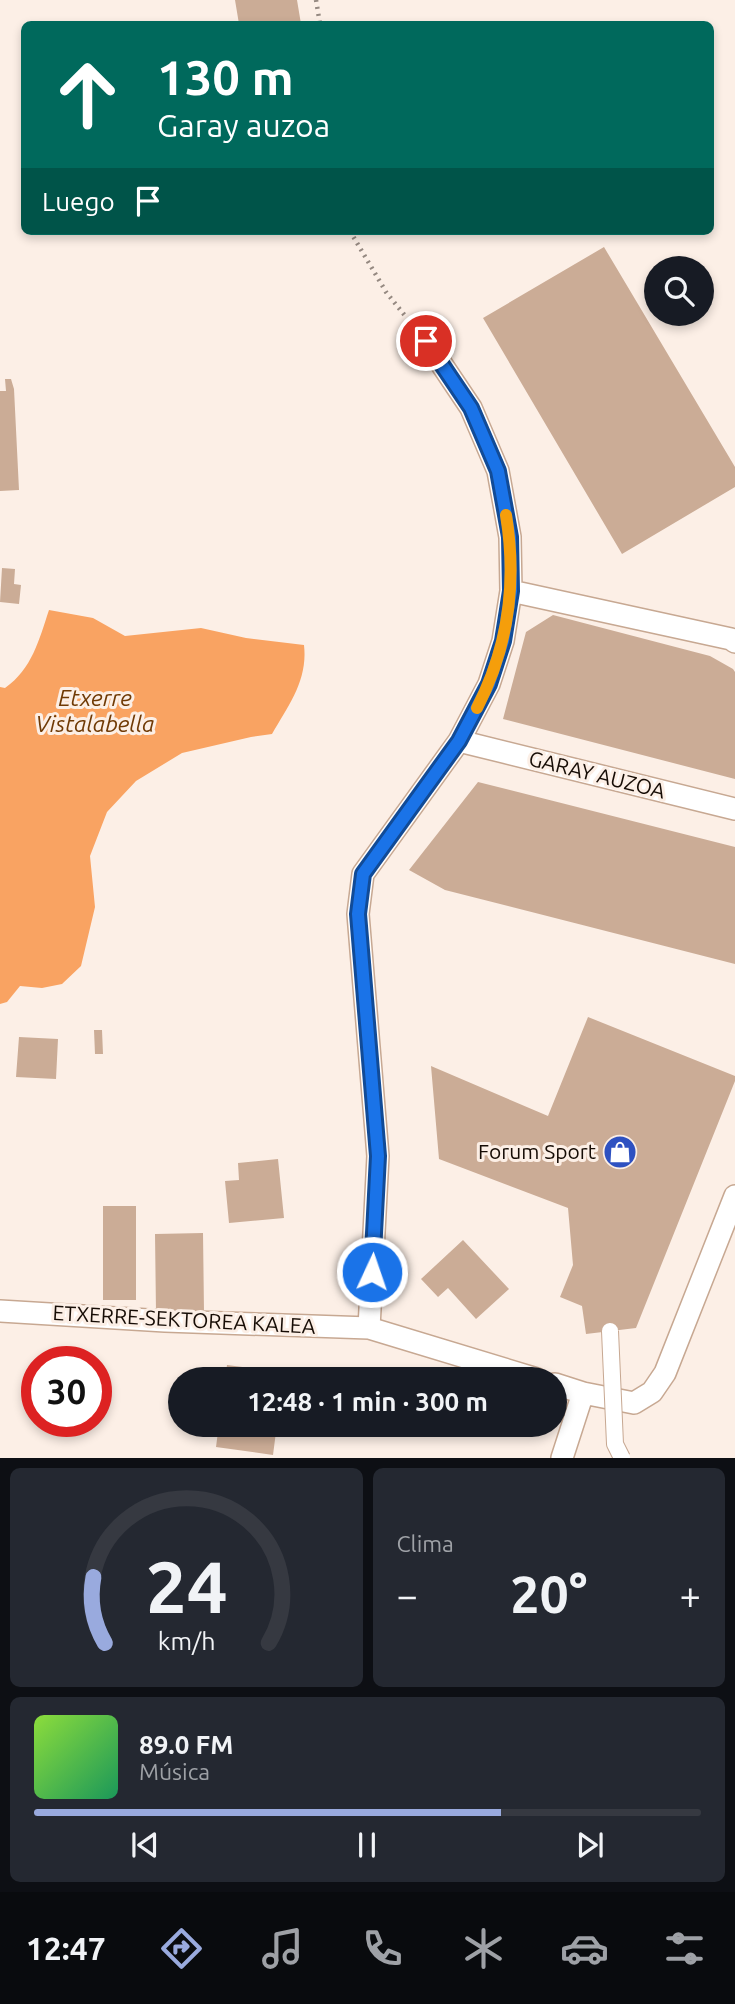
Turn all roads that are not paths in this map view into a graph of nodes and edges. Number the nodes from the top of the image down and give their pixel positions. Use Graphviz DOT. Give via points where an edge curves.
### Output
graph roads {
  1 [pos="426,341"];
  2 [pos="511,591"];
  3 [pos="735,642"];
  4 [pos="459,741"];
  5 [pos="735,809"];
  6 [pos="735,1196"];
  7 [pos="0,1311"];
  8 [pos="369,1328"];
  9 [pos="610,1331"];
  10 [pos="497,1367"];
  11 [pos="567,1388"];
  12 [pos="583,1393"];
  13 [pos="562,1458"];
  14 [pos="622,1458"];
  1 -- 2 [label="street" via="471,408 498,471 510,537"];
  2 -- 3 [label="street"];
  2 -- 4 [label="street" via="503,641 489,684"];
  4 -- 5 [label="street, GARAY AUZOA"];
  4 -- 8 [label="street" via="363,874 358,914 378,1156"];
  6 -- 12 [label="street" via="665,1373 652,1392 634,1403"];
  7 -- 8 [label="street, ETXERRE-SEKTOREA KALEA"];
  8 -- 10 [label="street, ETXERRE-SEKTOREA KALEA"];
  9 -- 14 [label="street, bridge" via="615,1444"];
  11 -- 12 [label="street"];
  12 -- 13 [label="street"];
}
